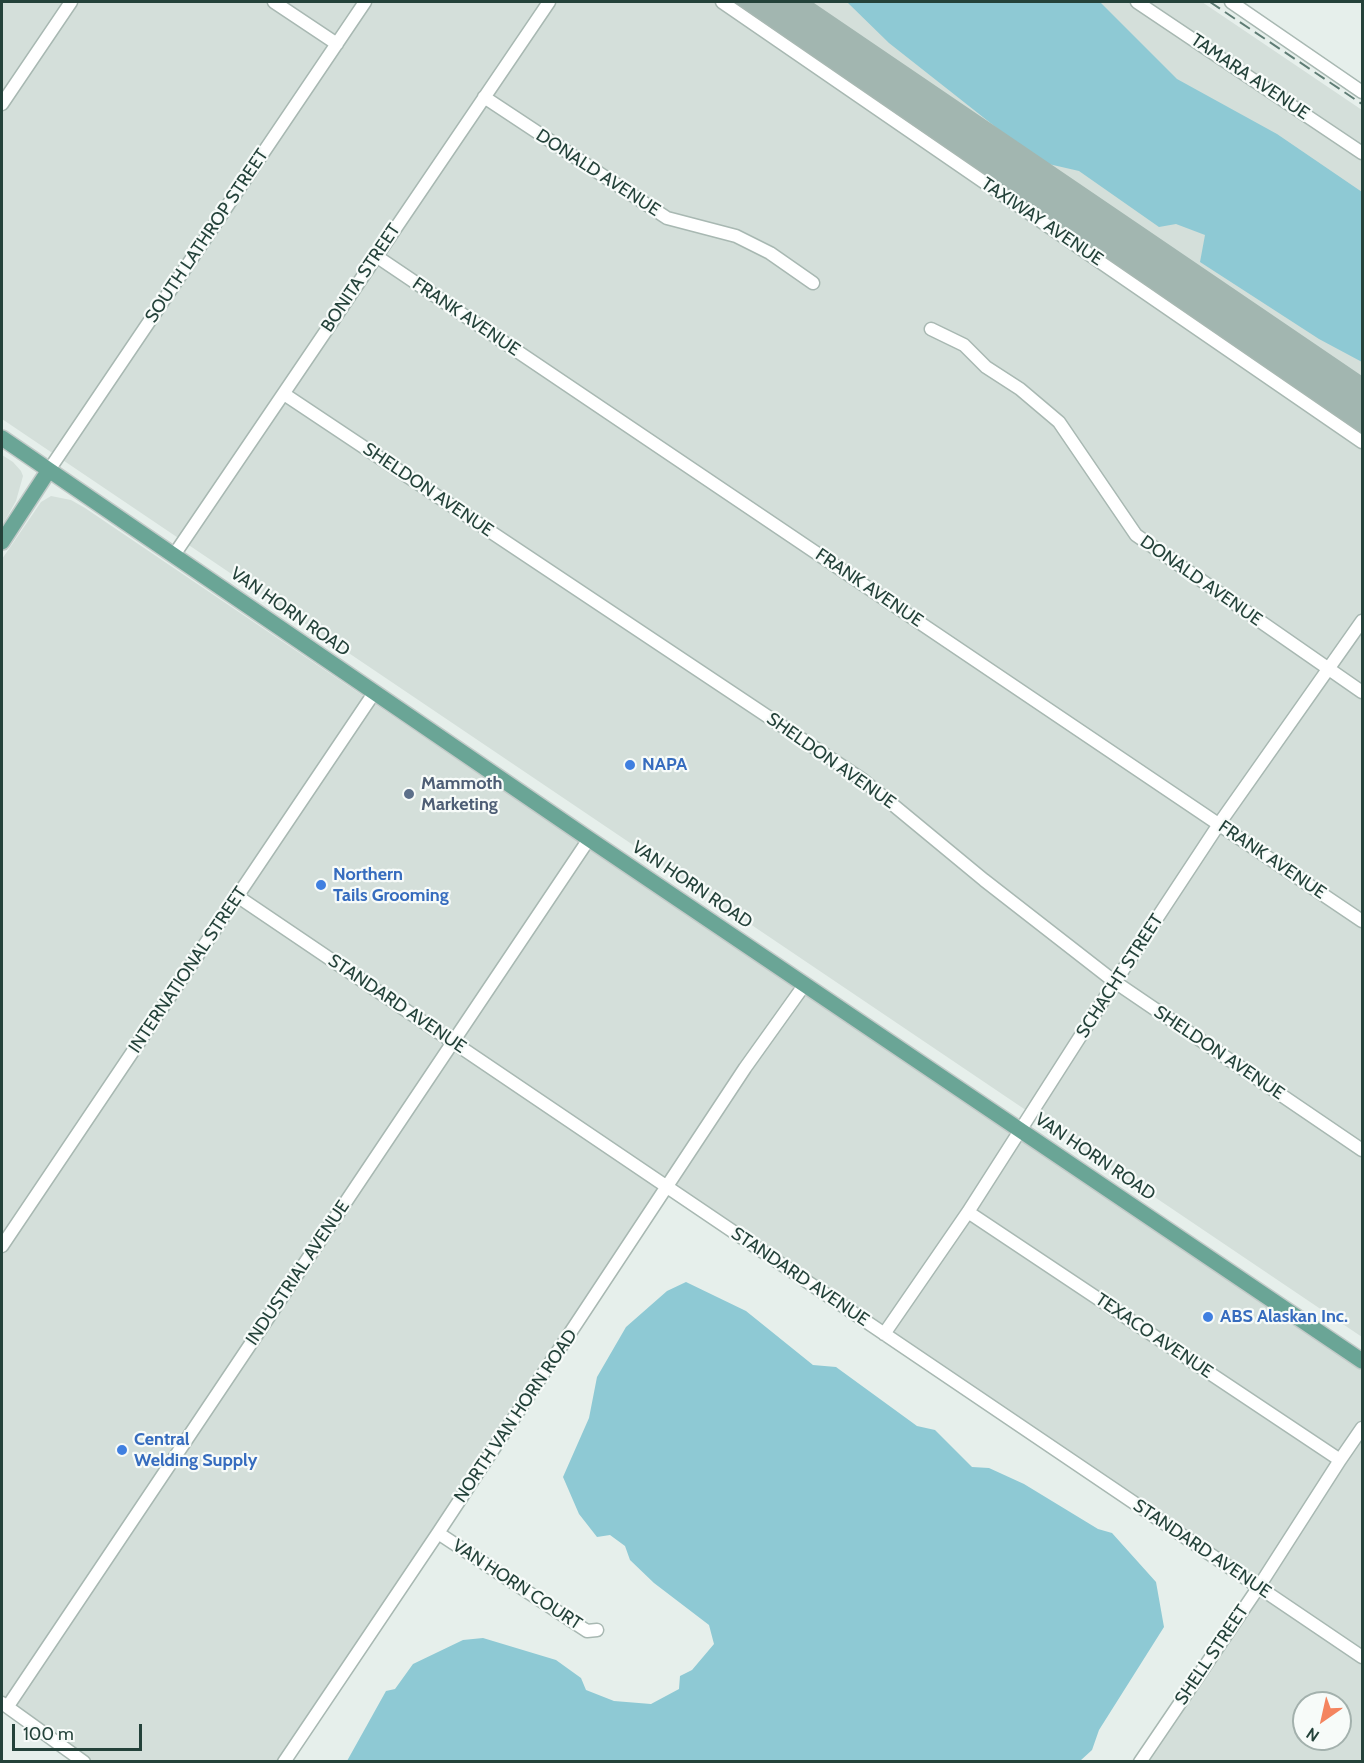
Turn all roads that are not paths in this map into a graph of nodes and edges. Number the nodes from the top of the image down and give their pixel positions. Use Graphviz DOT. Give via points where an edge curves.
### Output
graph roads {
  1 [pos="71,2"];
  2 [pos="274,2"];
  3 [pos="365,2"];
  4 [pos="549,2"];
  5 [pos="722,2"];
  6 [pos="1137,2"];
  7 [pos="1231,2"];
  8 [pos="337,44"];
  9 [pos="1362,92"];
  10 [pos="484,97"];
  11 [pos="2,104"];
  12 [pos="1362,153"];
  13 [pos="376,256"];
  14 [pos="813,283"];
  15 [pos="931,329"];
  16 [pos="284,394"];
  17 [pos="2,438"];
  18 [pos="1362,442"];
  19 [pos="49,470"];
  20 [pos="2,542"];
  21 [pos="174,555"];
  22 [pos="1362,621"];
  23 [pos="1330,670"];
  24 [pos="1362,692"];
  25 [pos="374,693"];
  26 [pos="1219,824"];
  27 [pos="589,839"];
  28 [pos="237,896"];
  29 [pos="1362,921"];
  30 [pos="1115,982"];
  31 [pos="805,984"];
  32 [pos="453,1042"];
  33 [pos="1021,1130"];
  34 [pos="1362,1150"];
  35 [pos="667,1188"];
  36 [pos="968,1212"];
  37 [pos="2,1246"];
  38 [pos="884,1334"];
  39 [pos="1362,1361"];
  40 [pos="1362,1428"];
  41 [pos="1340,1460"];
  42 [pos="438,1533"];
  43 [pos="1258,1588"];
  44 [pos="597,1630"];
  45 [pos="1362,1657"];
  46 [pos="5,1704"];
  47 [pos="84,1761"];
  48 [pos="284,1761"];
  49 [pos="1140,1761"];
  1 -- 11 [label="street"];
  2 -- 8 [label="street"];
  3 -- 8 [label="street, SOUTH LATHROP STREET"];
  4 -- 10 [label="street, BONITA STREET"];
  5 -- 18 [label="street, TAXIWAY AVENUE"];
  6 -- 12 [label="street, TAMARA AVENUE"];
  7 -- 9 [label="street"];
  8 -- 19 [label="street, SOUTH LATHROP STREET"];
  10 -- 13 [label="street, BONITA STREET"];
  10 -- 14 [label="street, DONALD AVENUE" via="667,218 736,236 770,253"];
  13 -- 16 [label="street, BONITA STREET"];
  13 -- 26 [label="street, FRANK AVENUE"];
  15 -- 23 [label="street, DONALD AVENUE" via="964,345 986,367 1059,422 1136,535"];
  16 -- 21 [label="street, BONITA STREET"];
  16 -- 30 [label="street, SHELDON AVENUE" via="864,780"];
  17 -- 19 [label="main road, VAN HORN ROAD"];
  19 -- 20 [label="main road"];
  19 -- 21 [label="main road, VAN HORN ROAD"];
  21 -- 25 [label="main road, VAN HORN ROAD"];
  22 -- 23 [label="street, SCHACHT STREET"];
  23 -- 24 [label="street, DONALD AVENUE"];
  23 -- 26 [label="street, SCHACHT STREET"];
  25 -- 27 [label="main road, VAN HORN ROAD"];
  25 -- 28 [label="street, INTERNATIONAL STREET"];
  26 -- 29 [label="street, FRANK AVENUE"];
  26 -- 30 [label="street, SCHACHT STREET"];
  27 -- 31 [label="main road, VAN HORN ROAD"];
  27 -- 32 [label="street, INDUSTRIAL AVENUE"];
  28 -- 32 [label="street, STANDARD AVENUE"];
  28 -- 37 [label="street, INTERNATIONAL STREET"];
  30 -- 33 [label="street, SCHACHT STREET"];
  30 -- 34 [label="street, SHELDON AVENUE"];
  31 -- 33 [label="main road, VAN HORN ROAD"];
  31 -- 35 [label="street, NORTH VAN HORN ROAD"];
  32 -- 35 [label="street, STANDARD AVENUE"];
  32 -- 46 [label="street, INDUSTRIAL AVENUE"];
  33 -- 36 [label="street, SCHACHT STREET"];
  33 -- 39 [label="main road, VAN HORN ROAD"];
  35 -- 38 [label="street, STANDARD AVENUE"];
  35 -- 42 [label="street, NORTH VAN HORN ROAD"];
  36 -- 38 [label="street, SCHACHT STREET"];
  36 -- 41 [label="street, TEXACO AVENUE"];
  38 -- 43 [label="street, STANDARD AVENUE"];
  40 -- 41 [label="street, SHELL STREET"];
  41 -- 43 [label="street, SHELL STREET"];
  42 -- 44 [label="street, VAN HORN COURT" via="588,1631"];
  42 -- 48 [label="street, NORTH VAN HORN ROAD"];
  43 -- 45 [label="street, STANDARD AVENUE"];
  43 -- 49 [label="street, SHELL STREET"];
  46 -- 47 [label="street"];
}
